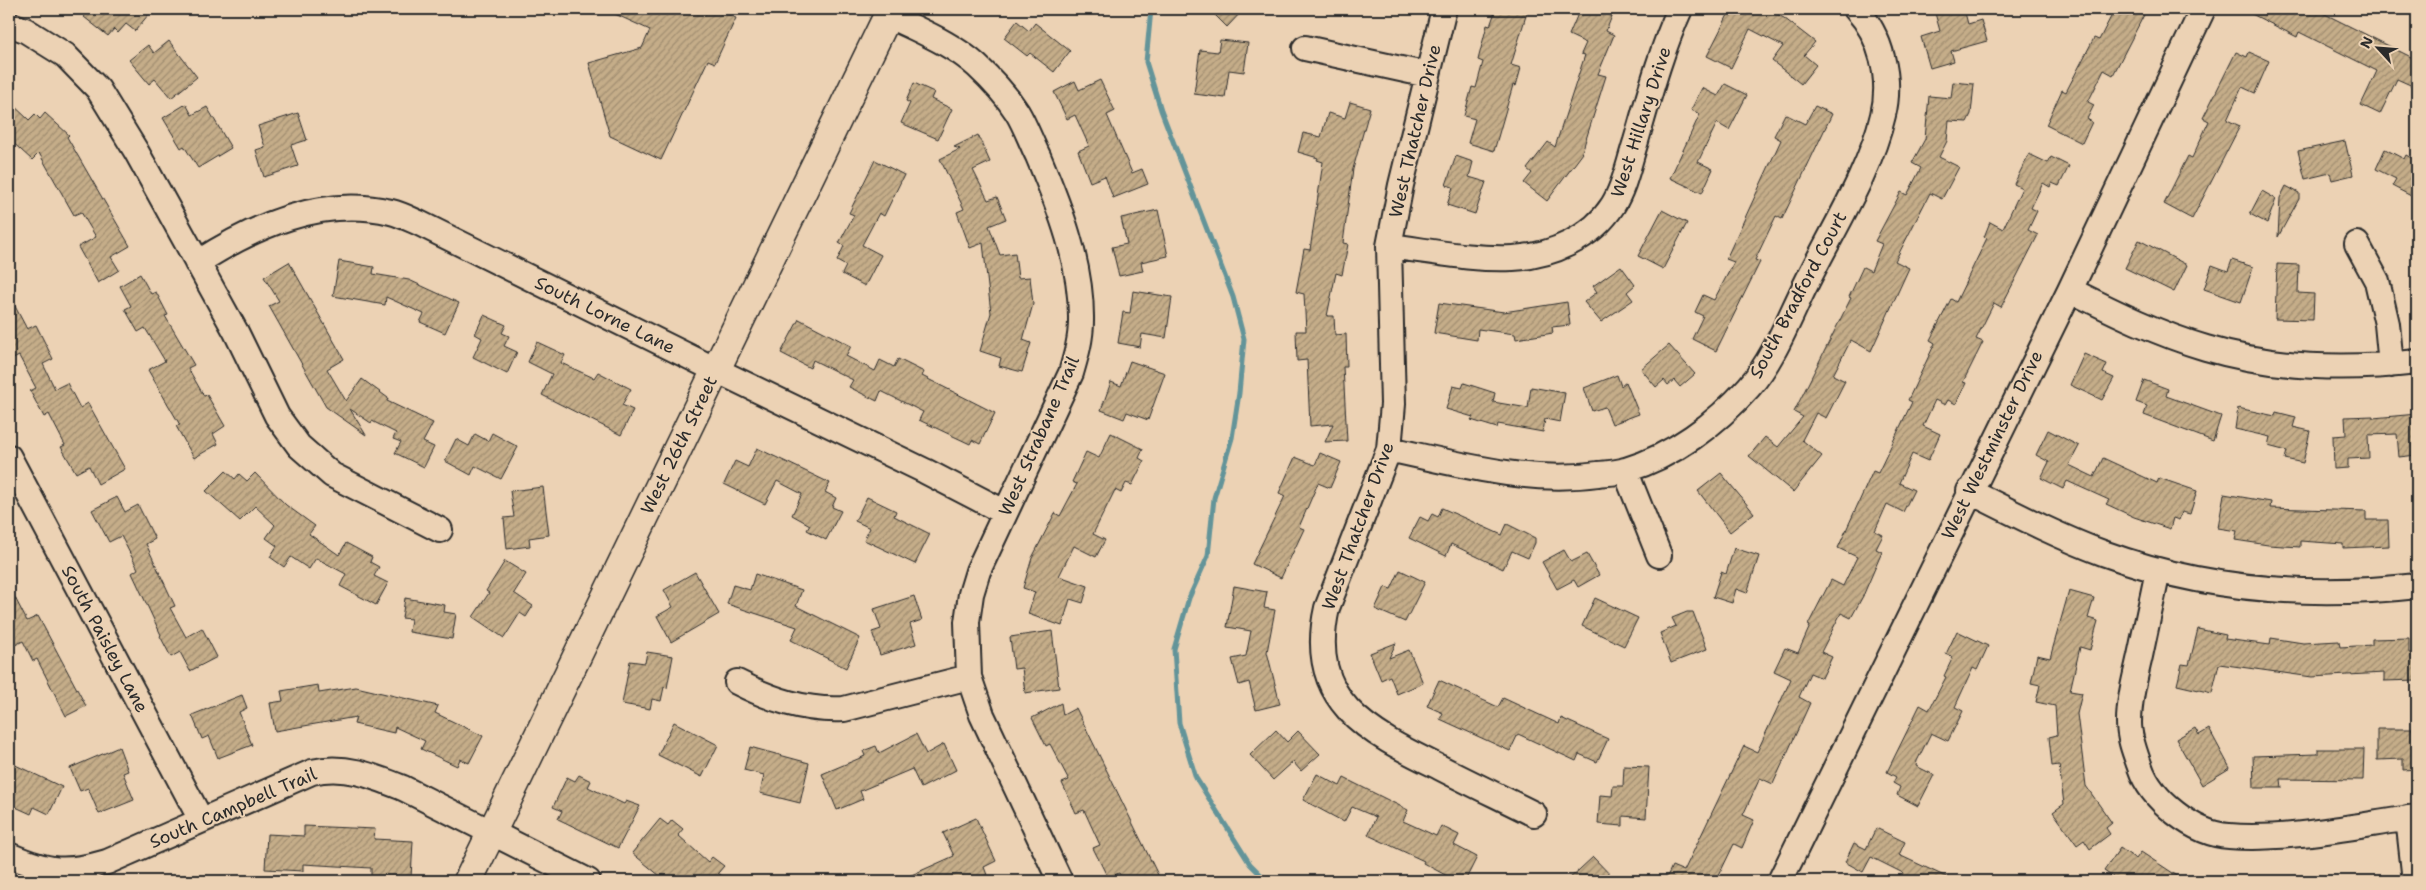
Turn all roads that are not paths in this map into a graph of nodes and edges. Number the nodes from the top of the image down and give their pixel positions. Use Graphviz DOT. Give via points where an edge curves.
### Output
graph roads {
  1 [pos="1444,9"];
  2 [pos="1680,9"];
  3 [pos="1856,9"];
  4 [pos="2203,9"];
  5 [pos="889,12"];
  6 [pos="9,24"];
  7 [pos="1305,48"];
  8 [pos="1428,75"];
  9 [pos="2357,244"];
  10 [pos="1389,246"];
  11 [pos="197,263"];
  12 [pos="2070,290"];
  13 [pos="2417,362"];
  14 [pos="2391,365"];
  15 [pos="716,370"];
  16 [pos="1389,449"];
  17 [pos="9,457"];
  18 [pos="1625,470"];
  19 [pos="1969,491"];
  20 [pos="1004,512"];
  21 [pos="440,530"];
  22 [pos="1659,555"];
  23 [pos="2158,571"];
  24 [pos="2417,586"];
  25 [pos="969,677"];
  26 [pos="737,682"];
  27 [pos="1534,814"];
  28 [pos="2413,817"];
  29 [pos="201,820"];
  30 [pos="492,832"];
  31 [pos="9,855"];
  32 [pos="468,881"];
  33 [pos="588,881"];
  34 [pos="1060,881"];
  35 [pos="1781,881"];
  36 [pos="2416,881"];
  1 -- 8 [label="street, West Thatcher Drive"];
  2 -- 10 [label="street, West Hillary Drive" via="1662,52 1620,193 1613,206 1590,231 1564,247 1515,258 1487,258"];
  3 -- 18 [label="street, South Bradford Court" via="1881,51 1886,91 1884,114 1860,177 1773,350 1751,385 1724,414 1692,437"];
  4 -- 12 [label="street, West Westminster Drive"];
  5 -- 15 [label="main road, West 26th Street"];
  5 -- 20 [label="street, West Strabane Trail" via="975,64 1017,112 1056,196 1080,290 1081,322 1071,373"];
  6 -- 11 [label="street" via="65,55 98,89"];
  7 -- 8 [label="street"];
  8 -- 10 [label="street, West Thatcher Drive" via="1400,186"];
  9 -- 14 [label="street" via="2377,281 2387,324"];
  10 -- 16 [label="street, West Thatcher Drive" via="1393,404"];
  11 -- 15 [label="street, South Lorne Lane" via="267,224 301,214 356,207 392,212"];
  11 -- 21 [label="street" via="236,332 277,416 299,446 332,475"];
  12 -- 14 [label="street" via="2134,322 2240,356 2302,365"];
  12 -- 19 [label="street, West Westminster Drive"];
  13 -- 14 [label="street"];
  15 -- 20 [label="street, South Lorne Lane"];
  15 -- 30 [label="main road, West 26th Street"];
  16 -- 18 [label="street, South Bradford Court" via="1483,469 1543,477 1575,477"];
  16 -- 27 [label="street, West Thatcher Drive" via="1322,628 1322,648 1334,690 1348,710 1389,742"];
  17 -- 29 [label="street, South Paisley Lane"];
  18 -- 22 [label="street"];
  19 -- 23 [label="street" via="2103,553"];
  19 -- 35 [label="street, West Westminster Drive"];
  20 -- 25 [label="street, West Strabane Trail" via="971,594 967,622"];
  23 -- 24 [label="street" via="2262,589 2301,592"];
  23 -- 28 [label="street" via="2131,696 2129,724 2143,774 2150,789 2167,806 2203,828 2228,836 2304,833"];
  25 -- 26 [label="street" via="844,709 823,710 783,702"];
  25 -- 34 [label="street, West Strabane Trail" via="982,715"];
  28 -- 36 [label="street"];
  29 -- 30 [label="street, South Campbell Trail" via="328,768 358,773 403,788"];
  29 -- 31 [label="street, South Campbell Trail" via="108,862 85,868 50,870"];
  30 -- 32 [label="main road, West 26th Street"];
  30 -- 33 [label="street, South Campbell Trail"];
}
